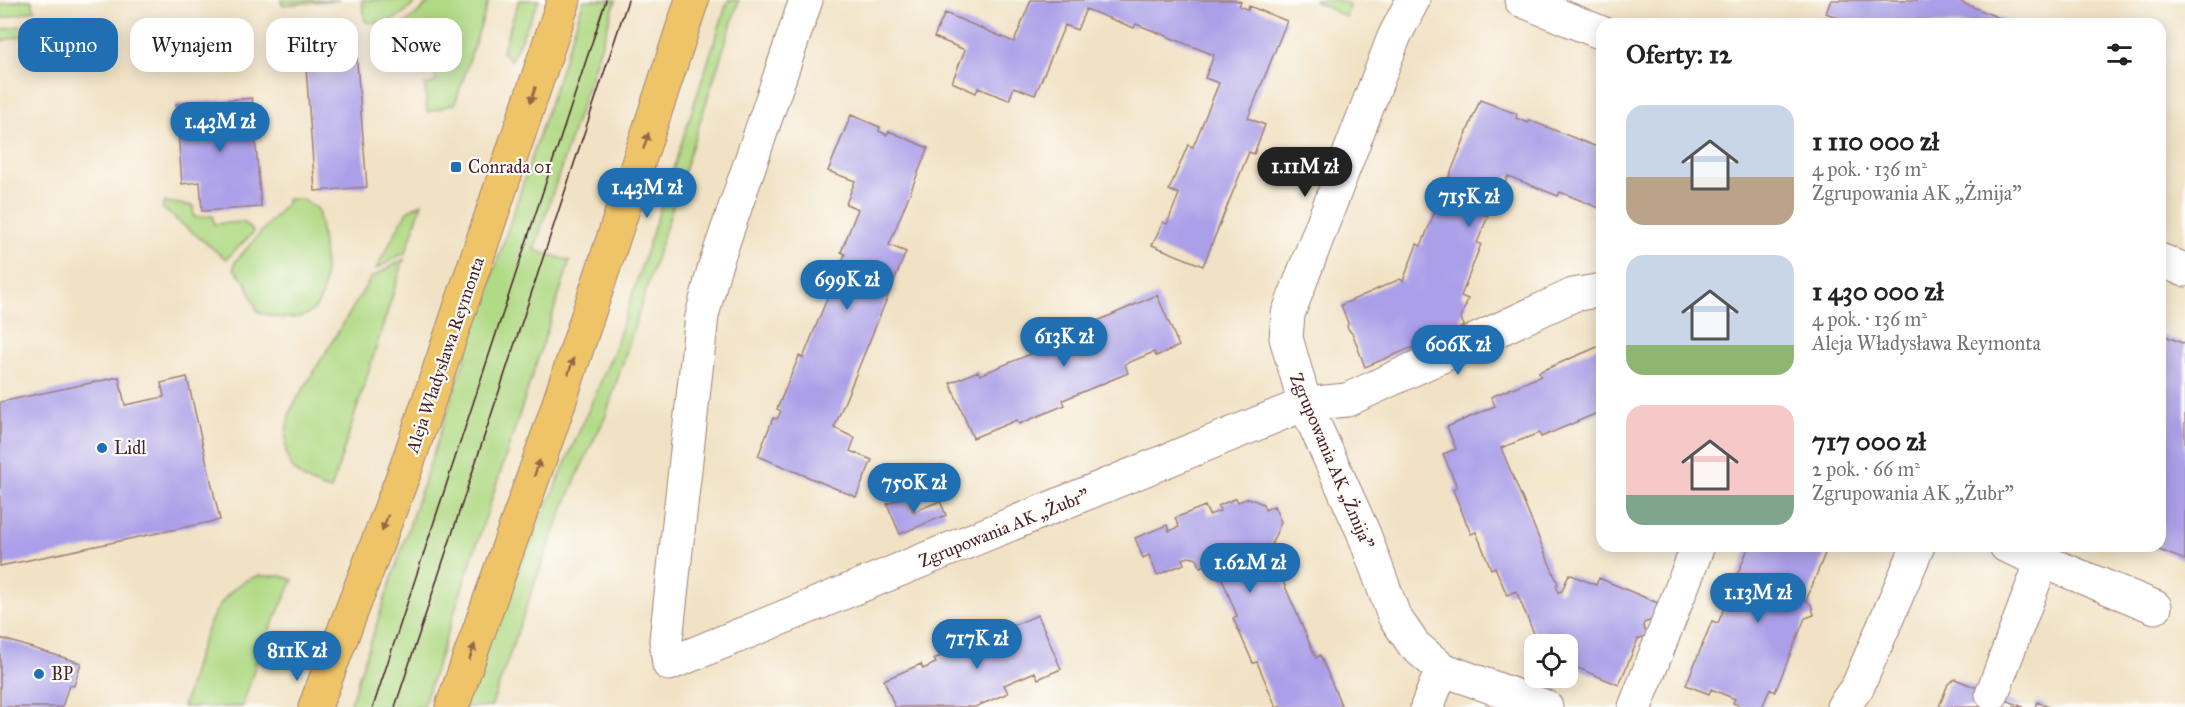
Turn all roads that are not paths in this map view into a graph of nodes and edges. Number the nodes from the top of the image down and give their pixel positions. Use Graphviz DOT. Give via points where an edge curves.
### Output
graph roads {
  1 [pos="564,0"];
  2 [pos="692,0"];
  3 [pos="806,0"];
  4 [pos="1413,0"];
  5 [pos="1521,0"];
  6 [pos="1596,31"];
  7 [pos="2166,262"];
  8 [pos="2185,270"];
  9 [pos="1596,291"];
  10 [pos="1305,404"];
  11 [pos="1696,552"];
  12 [pos="1915,552"];
  13 [pos="2020,552"];
  14 [pos="2042,561"];
  15 [pos="2155,607"];
  16 [pos="1442,669"];
  17 [pos="1992,694"];
  18 [pos="315,707"];
  19 [pos="452,707"];
  20 [pos="1427,707"];
  21 [pos="1546,707"];
  22 [pos="1635,707"];
  23 [pos="1843,707"];
  1 -- 18 [label="main road, Aleja Władysława Reymonta, one-way" via="406,468"];
  19 -- 2 [label="main road, one-way" via="553,422"];
  3 -- 10 [label="street, Zgrupowania AK „Żubr”" via="714,269 702,316 666,640 669,664"];
  4 -- 10 [label="street, Zgrupowania AK „Żmija”" via="1394,37 1288,314 1286,338"];
  5 -- 6 [label="street"];
  7 -- 8 [label="street"];
  9 -- 10 [label="street, Zgrupowania AK „Żubr”" via="1573,295 1347,400"];
  10 -- 16 [label="street, Zgrupowania AK „Żmija”" via="1364,534 1394,616 1414,645"];
  11 -- 22 [label="street"];
  12 -- 23 [label="street" via="1858,686"];
  13 -- 14 [label="street"];
  14 -- 15 [label="street"];
  14 -- 17 [label="street"];
  16 -- 20 [label="street"];
  16 -- 21 [label="street, Zgrupowania AK „Żmija”"];
}
